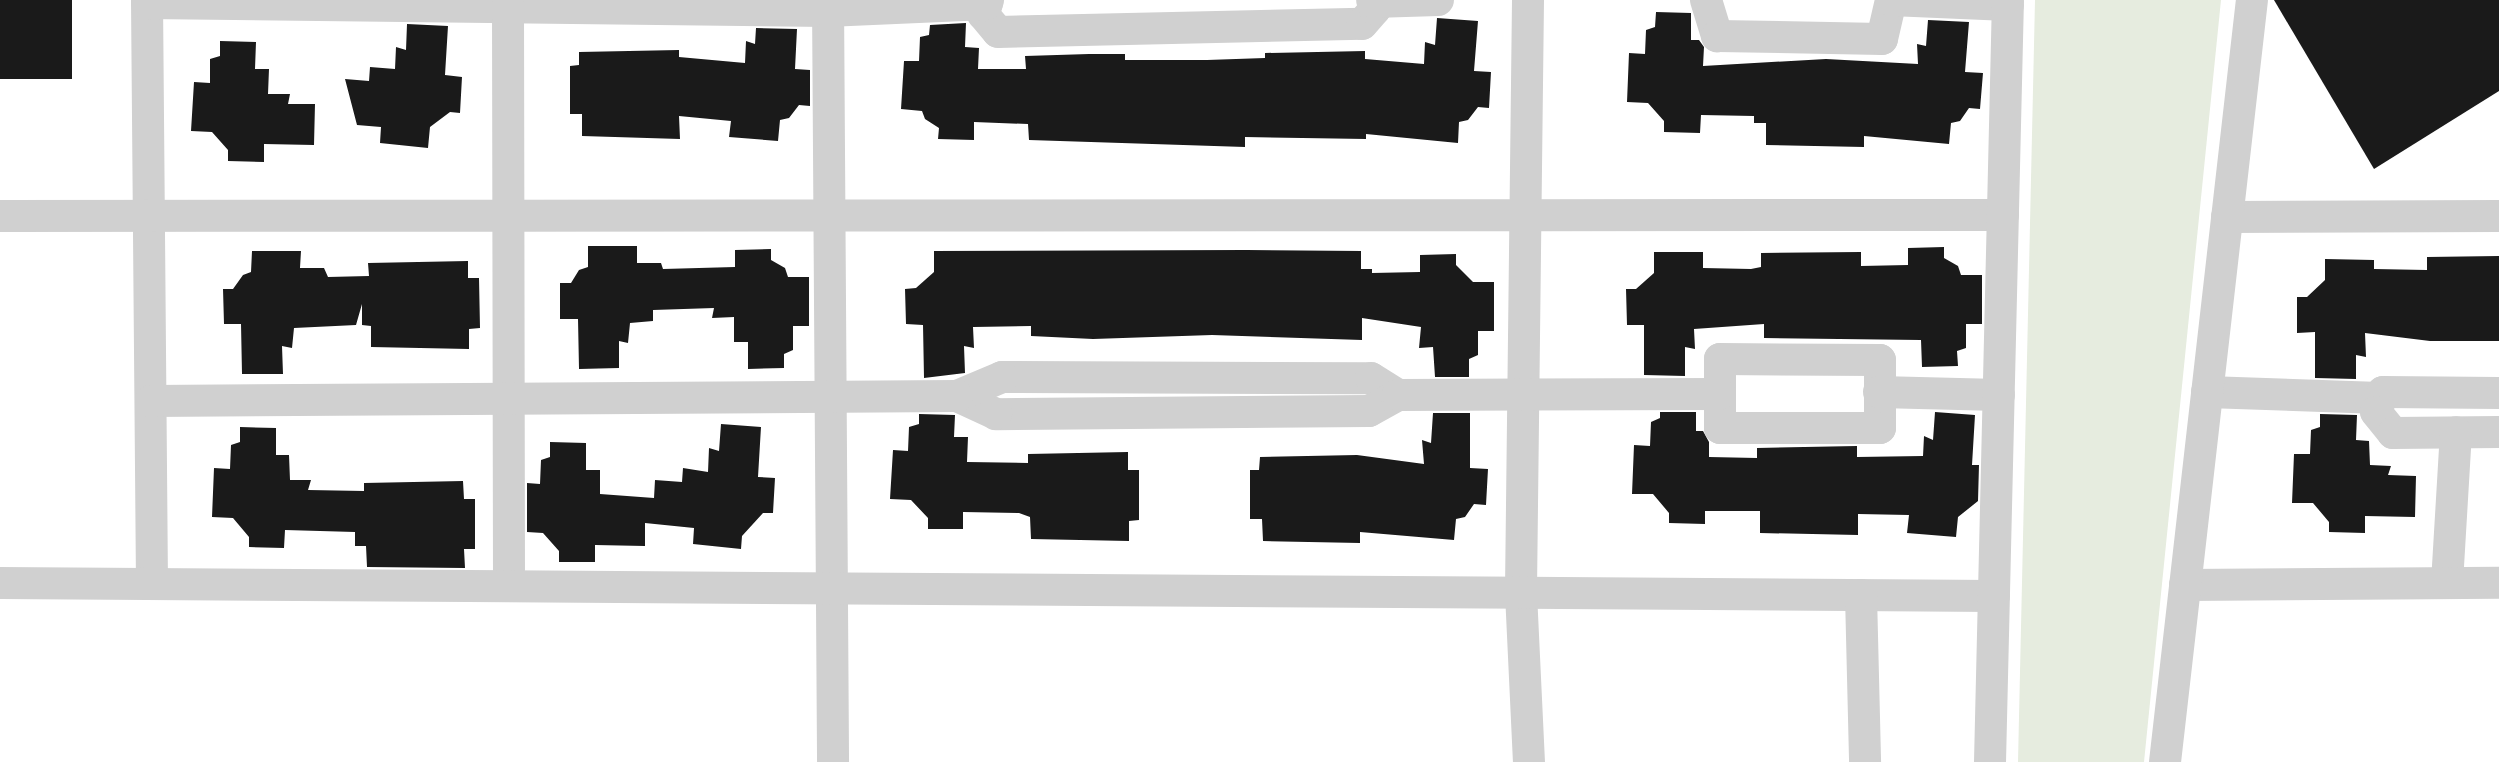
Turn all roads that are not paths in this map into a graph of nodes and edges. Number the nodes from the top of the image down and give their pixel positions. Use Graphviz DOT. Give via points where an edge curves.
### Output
graph roads {
  1 [pos="1438,0"];
  2 [pos="1528,0"];
  3 [pos="1694,0"];
  4 [pos="1706,0"];
  5 [pos="1891,0"];
  6 [pos="2252,0"];
  7 [pos="147,1"];
  8 [pos="1372,1"];
  9 [pos="987,2"];
  10 [pos="2008,3"];
  11 [pos="827,6"];
  12 [pos="508,7"];
  13 [pos="1525,215"];
  14 [pos="2003,215"];
  15 [pos="0,216"];
  16 [pos="149,216"];
  17 [pos="510,216"];
  18 [pos="829,216"];
  19 [pos="2499,216"];
  20 [pos="2227,217"];
  21 [pos="1880,392"];
  22 [pos="2207,392"];
  23 [pos="2499,393"];
  24 [pos="1720,394"];
  25 [pos="1999,395"];
  26 [pos="1523,396"];
  27 [pos="830,398"];
  28 [pos="2380,398"];
  29 [pos="506,399"];
  30 [pos="151,400"];
  31 [pos="2456,432"];
  32 [pos="2499,432"];
  33 [pos="0,583"];
  34 [pos="2499,583"];
  35 [pos="152,584"];
  36 [pos="2447,584"];
  37 [pos="2185,585"];
  38 [pos="509,586"];
  39 [pos="831,588"];
  40 [pos="1521,593"];
  41 [pos="1861,595"];
  42 [pos="1994,596"];
  43 [pos="833,762"];
  44 [pos="1528,762"];
  45 [pos="1865,762"];
  46 [pos="1990,762"];
  47 [pos="2165,762"];
  1 -- 8 [label="street"];
  2 -- 13 [label="street"];
  3 -- 4 [label="street"];
  4 -- 5 [label="street" via="1717,36 1882,39"];
  5 -- 10 [label="street"];
  6 -- 20 [label="street"];
  7 -- 12 [label="street"];
  7 -- 16 [label="street"];
  8 -- 9 [label="street" via="1375,9 1362,24 998,32 983,14"];
  9 -- 11 [label="street"];
  10 -- 14 [label="street"];
  11 -- 12 [label="street"];
  11 -- 18 [label="street"];
  12 -- 17 [label="street"];
  13 -- 14 [label="street"];
  13 -- 18 [label="street"];
  13 -- 26 [label="street"];
  14 -- 25 [label="street"];
  15 -- 16 [label="street"];
  16 -- 17 [label="street"];
  16 -- 30 [label="street"];
  17 -- 18 [label="street"];
  17 -- 29 [label="street"];
  18 -- 27 [label="street"];
  19 -- 20 [label="street"];
  20 -- 22 [label="street"];
  21 -- 24 [label="street" via="1880,360 1720,359"];
  21 -- 24 [label="street" via="1880,428 1720,428"];
  21 -- 25 [label="street"];
  22 -- 28 [label="street"];
  22 -- 37 [label="street"];
  23 -- 28 [label="street" via="2383,392"];
  24 -- 26 [label="street"];
  25 -- 42 [label="street"];
  26 -- 27 [label="street" via="1398,395 1371,378 1002,377 957,396"];
  26 -- 40 [label="street"];
  27 -- 29 [label="street"];
  27 -- 39 [label="street"];
  28 -- 31 [label="street" via="2376,412 2393,433"];
  29 -- 30 [label="street"];
  29 -- 38 [label="street"];
  30 -- 35 [label="street"];
  31 -- 32 [label="street"];
  31 -- 36 [label="street"];
  33 -- 35 [label="street"];
  34 -- 36 [label="street"];
  35 -- 38 [label="street"];
  36 -- 37 [label="street"];
  37 -- 47 [label="street"];
  38 -- 39 [label="street"];
  39 -- 40 [label="street"];
  39 -- 43 [label="street"];
  40 -- 41 [label="street"];
  40 -- 44 [label="street"];
  41 -- 42 [label="street"];
  41 -- 45 [label="street"];
  42 -- 46 [label="street"];
}
